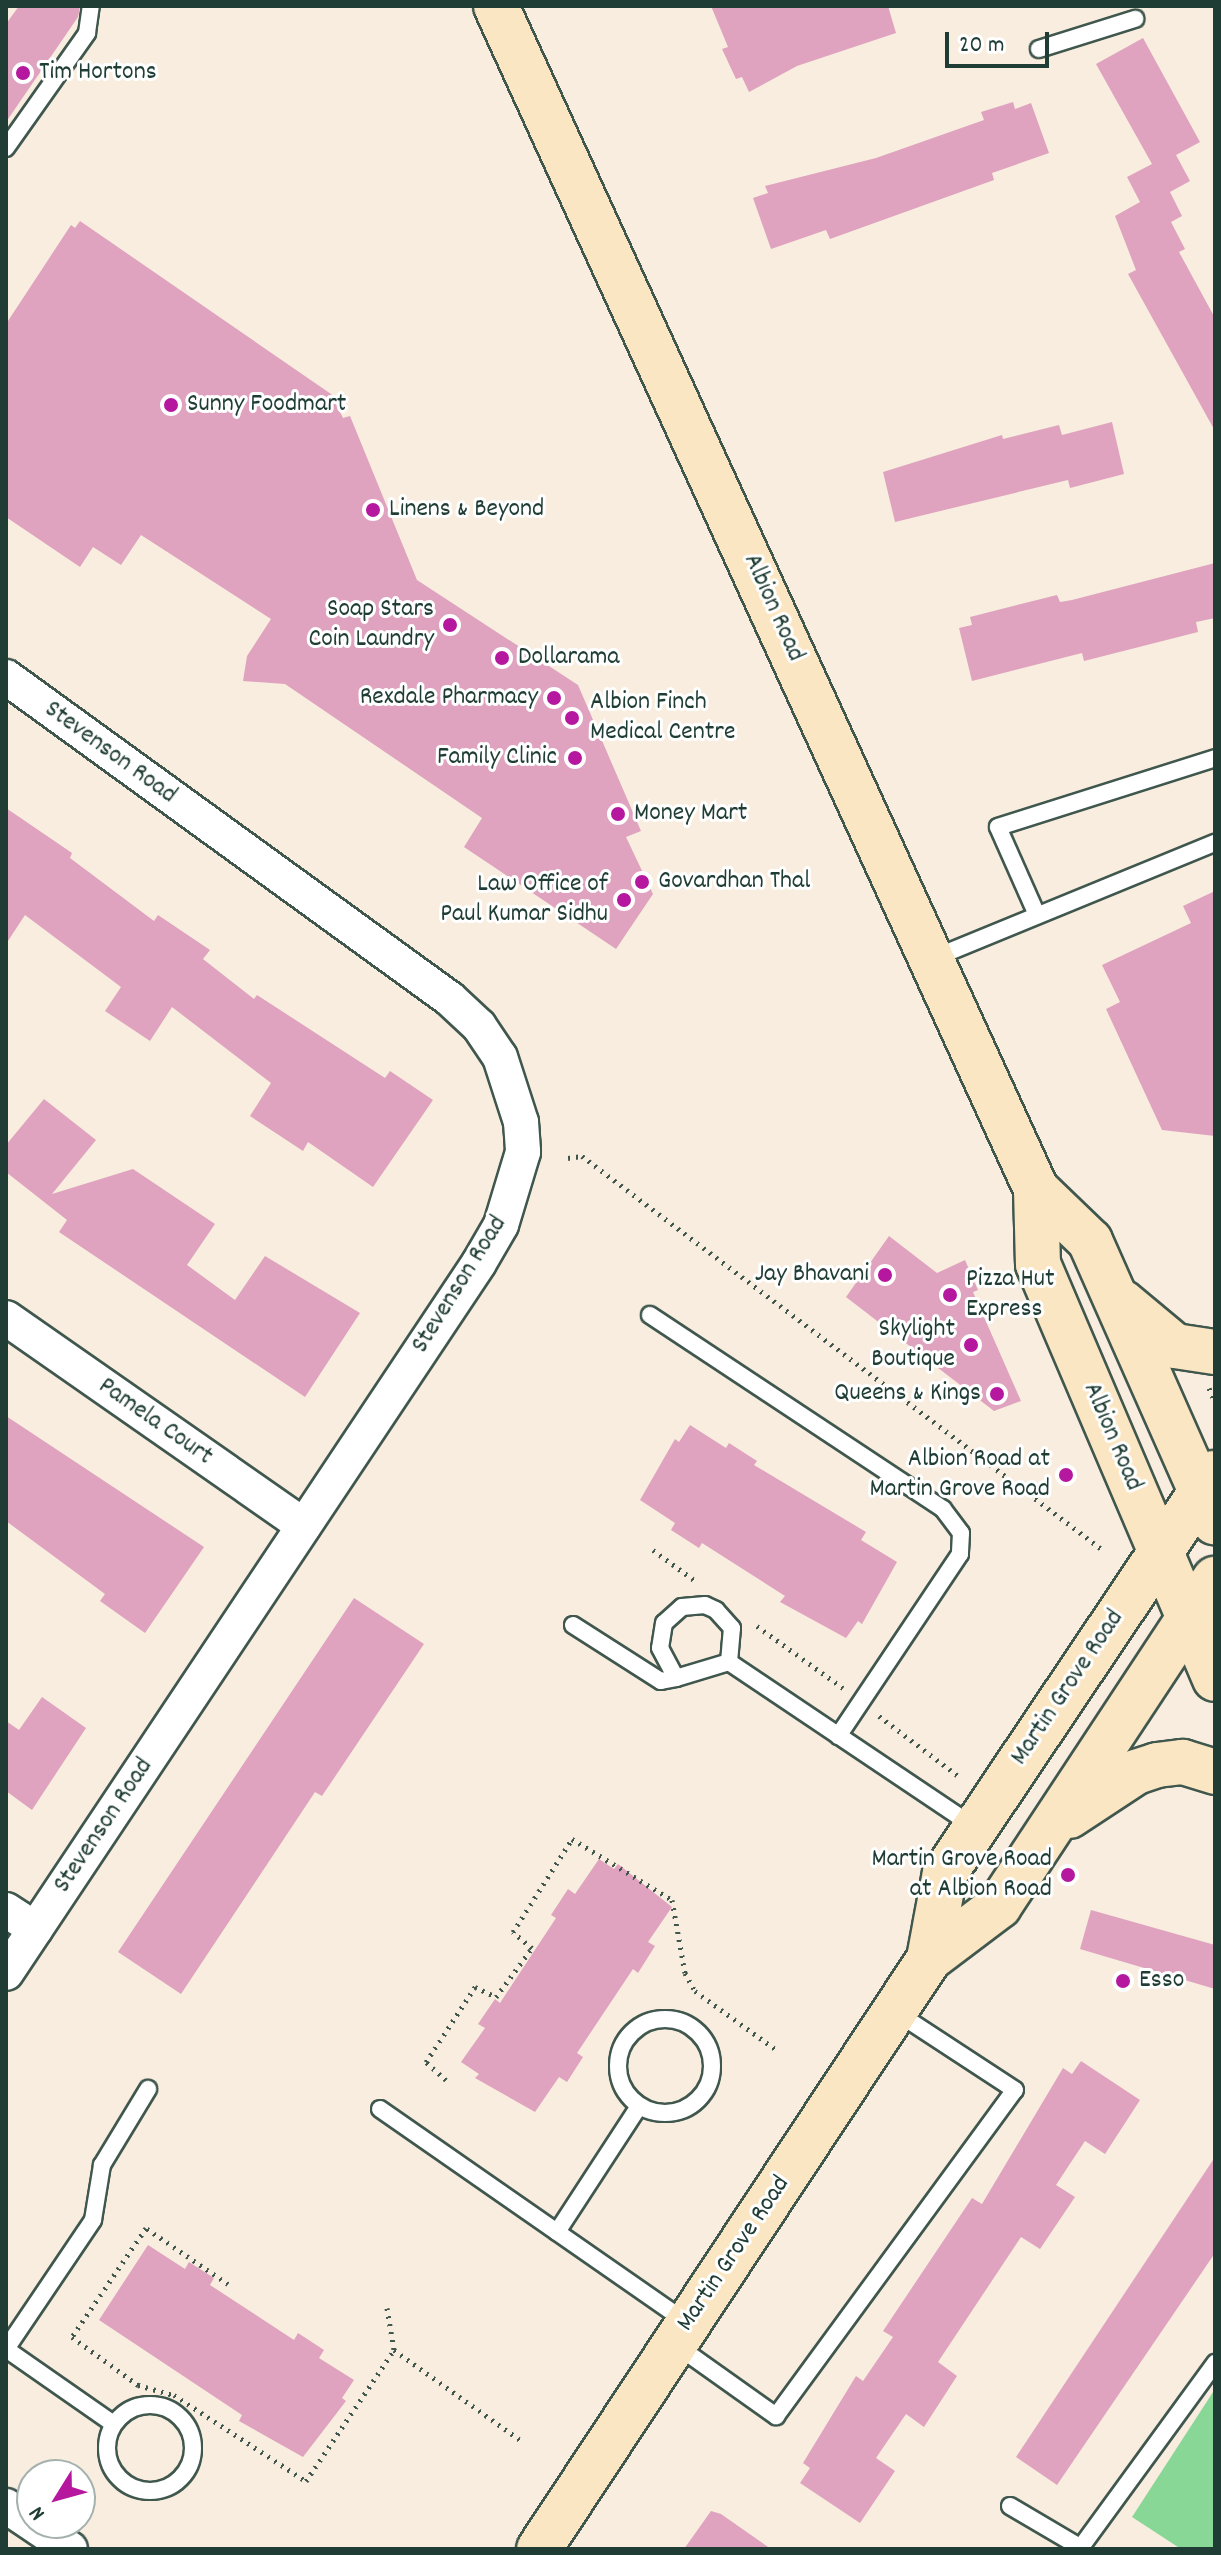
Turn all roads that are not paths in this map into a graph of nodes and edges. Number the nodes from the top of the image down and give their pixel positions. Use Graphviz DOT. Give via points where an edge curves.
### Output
graph roads {
  1 [pos="91,6"];
  2 [pos="504,13"];
  3 [pos="1135,19"];
  4 [pos="1039,49"];
  5 [pos="6,148"];
  6 [pos="6,677"];
  7 [pos="1215,758"];
  8 [pos="1215,843"];
  9 [pos="1037,915"];
  10 [pos="932,959"];
  11 [pos="1036,1189"];
  12 [pos="1113,1291"];
  13 [pos="650,1315"];
  14 [pos="6,1318"];
  15 [pos="1215,1352"];
  16 [pos="1211,1496"];
  17 [pos="304,1526"];
  18 [pos="1161,1553"];
  19 [pos="1215,1579"];
  20 [pos="1189,1618"];
  21 [pos="573,1625"];
  22 [pos="729,1662"];
  23 [pos="676,1678"];
  24 [pos="1215,1679"];
  25 [pos="838,1736"];
  26 [pos="1215,1772"];
  27 [pos="975,1828"];
  28 [pos="1051,1829"];
  29 [pos="6,1910"];
  30 [pos="35,1929"];
  31 [pos="929,1959"];
  32 [pos="6,1973"];
  33 [pos="895,2012"];
  34 [pos="148,2089"];
  35 [pos="639,2106"];
  36 [pos="380,2109"];
  37 [pos="557,2232"];
  38 [pos="681,2334"];
  39 [pos="6,2349"];
  40 [pos="1215,2363"];
  41 [pos="112,2423"];
  42 [pos="6,2506"];
  43 [pos="1010,2506"];
  44 [pos="1082,2548"];
  45 [pos="70,2549"];
  46 [pos="539,2549"];
  1 -- 5 [label="lane" via="87,33"];
  2 -- 10 [label="main road, Albion Road"];
  3 -- 4 [label="lane"];
  6 -- 17 [label="street, Stevenson Road" via="450,999 479,1026 513,1088 523,1152 501,1225"];
  7 -- 9 [label="lane" via="998,827"];
  8 -- 9 [label="lane"];
  9 -- 10 [label="lane"];
  10 -- 11 [label="main road, Albion Road"];
  11 -- 12 [label="main road, Albion Road" via="1090,1241"];
  11 -- 18 [label="main road, Albion Road" via="1038,1264"];
  12 -- 15 [label="main road" via="1133,1315 1175,1346"];
  12 -- 16 [label="main road, Albion Road"];
  13 -- 25 [label="lane" via="943,1509 961,1533 960,1554"];
  14 -- 17 [label="street, Pamela Court"];
  16 -- 18 [label="main road, Martin Grove Road"];
  17 -- 30 [label="street, Stevenson Road"];
  18 -- 20 [label="main road, Albion Road"];
  18 -- 27 [label="main road, Martin Grove Road"];
  19 -- 20 [label="main road, Martin Grove Road"];
  20 -- 24 [label="main road, Albion Road"];
  20 -- 28 [label="main road, Martin Grove Road"];
  21 -- 23 [label="lane" via="647,1676 661,1681"];
  22 -- 23 [label="lane"];
  22 -- 23 [label="lane" via="735,1640 726,1617 705,1605 682,1607 660,1635 664,1660"];
  22 -- 25 [label="lane"];
  25 -- 27 [label="lane"];
  26 -- 28 [label="main road" via="1183,1762 1157,1765 1115,1784"];
  27 -- 31 [label="main road, Martin Grove Road" via="945,1873"];
  28 -- 31 [label="main road, Martin Grove Road" via="999,1906"];
  29 -- 30 [label="street"];
  30 -- 32 [label="street, Stevenson Road"];
  31 -- 33 [label="main road, Martin Grove Road"];
  33 -- 38 [label="main road, Martin Grove Road"];
  33 -- 38 [label="lane" via="1015,2090 776,2416"];
  34 -- 39 [label="lane" via="102,2165 93,2220"];
  35 -- 35 [label="lane" via="669,2113 685,2109 708,2086 711,2054 693,2027 679,2020 650,2020 626,2038 620,2051 620,2081"];
  35 -- 37 [label="lane"];
  36 -- 37 [label="lane"];
  37 -- 38 [label="lane"];
  38 -- 46 [label="main road, Martin Grove Road"];
  39 -- 41 [label="lane"];
  40 -- 44 [label="lane"];
  41 -- 41 [label="lane" via="105,2453 139,2492 165,2492 191,2468 196,2439 176,2415 154,2405 132,2406"];
  42 -- 45 [label="street"];
  43 -- 44 [label="lane"];
}
